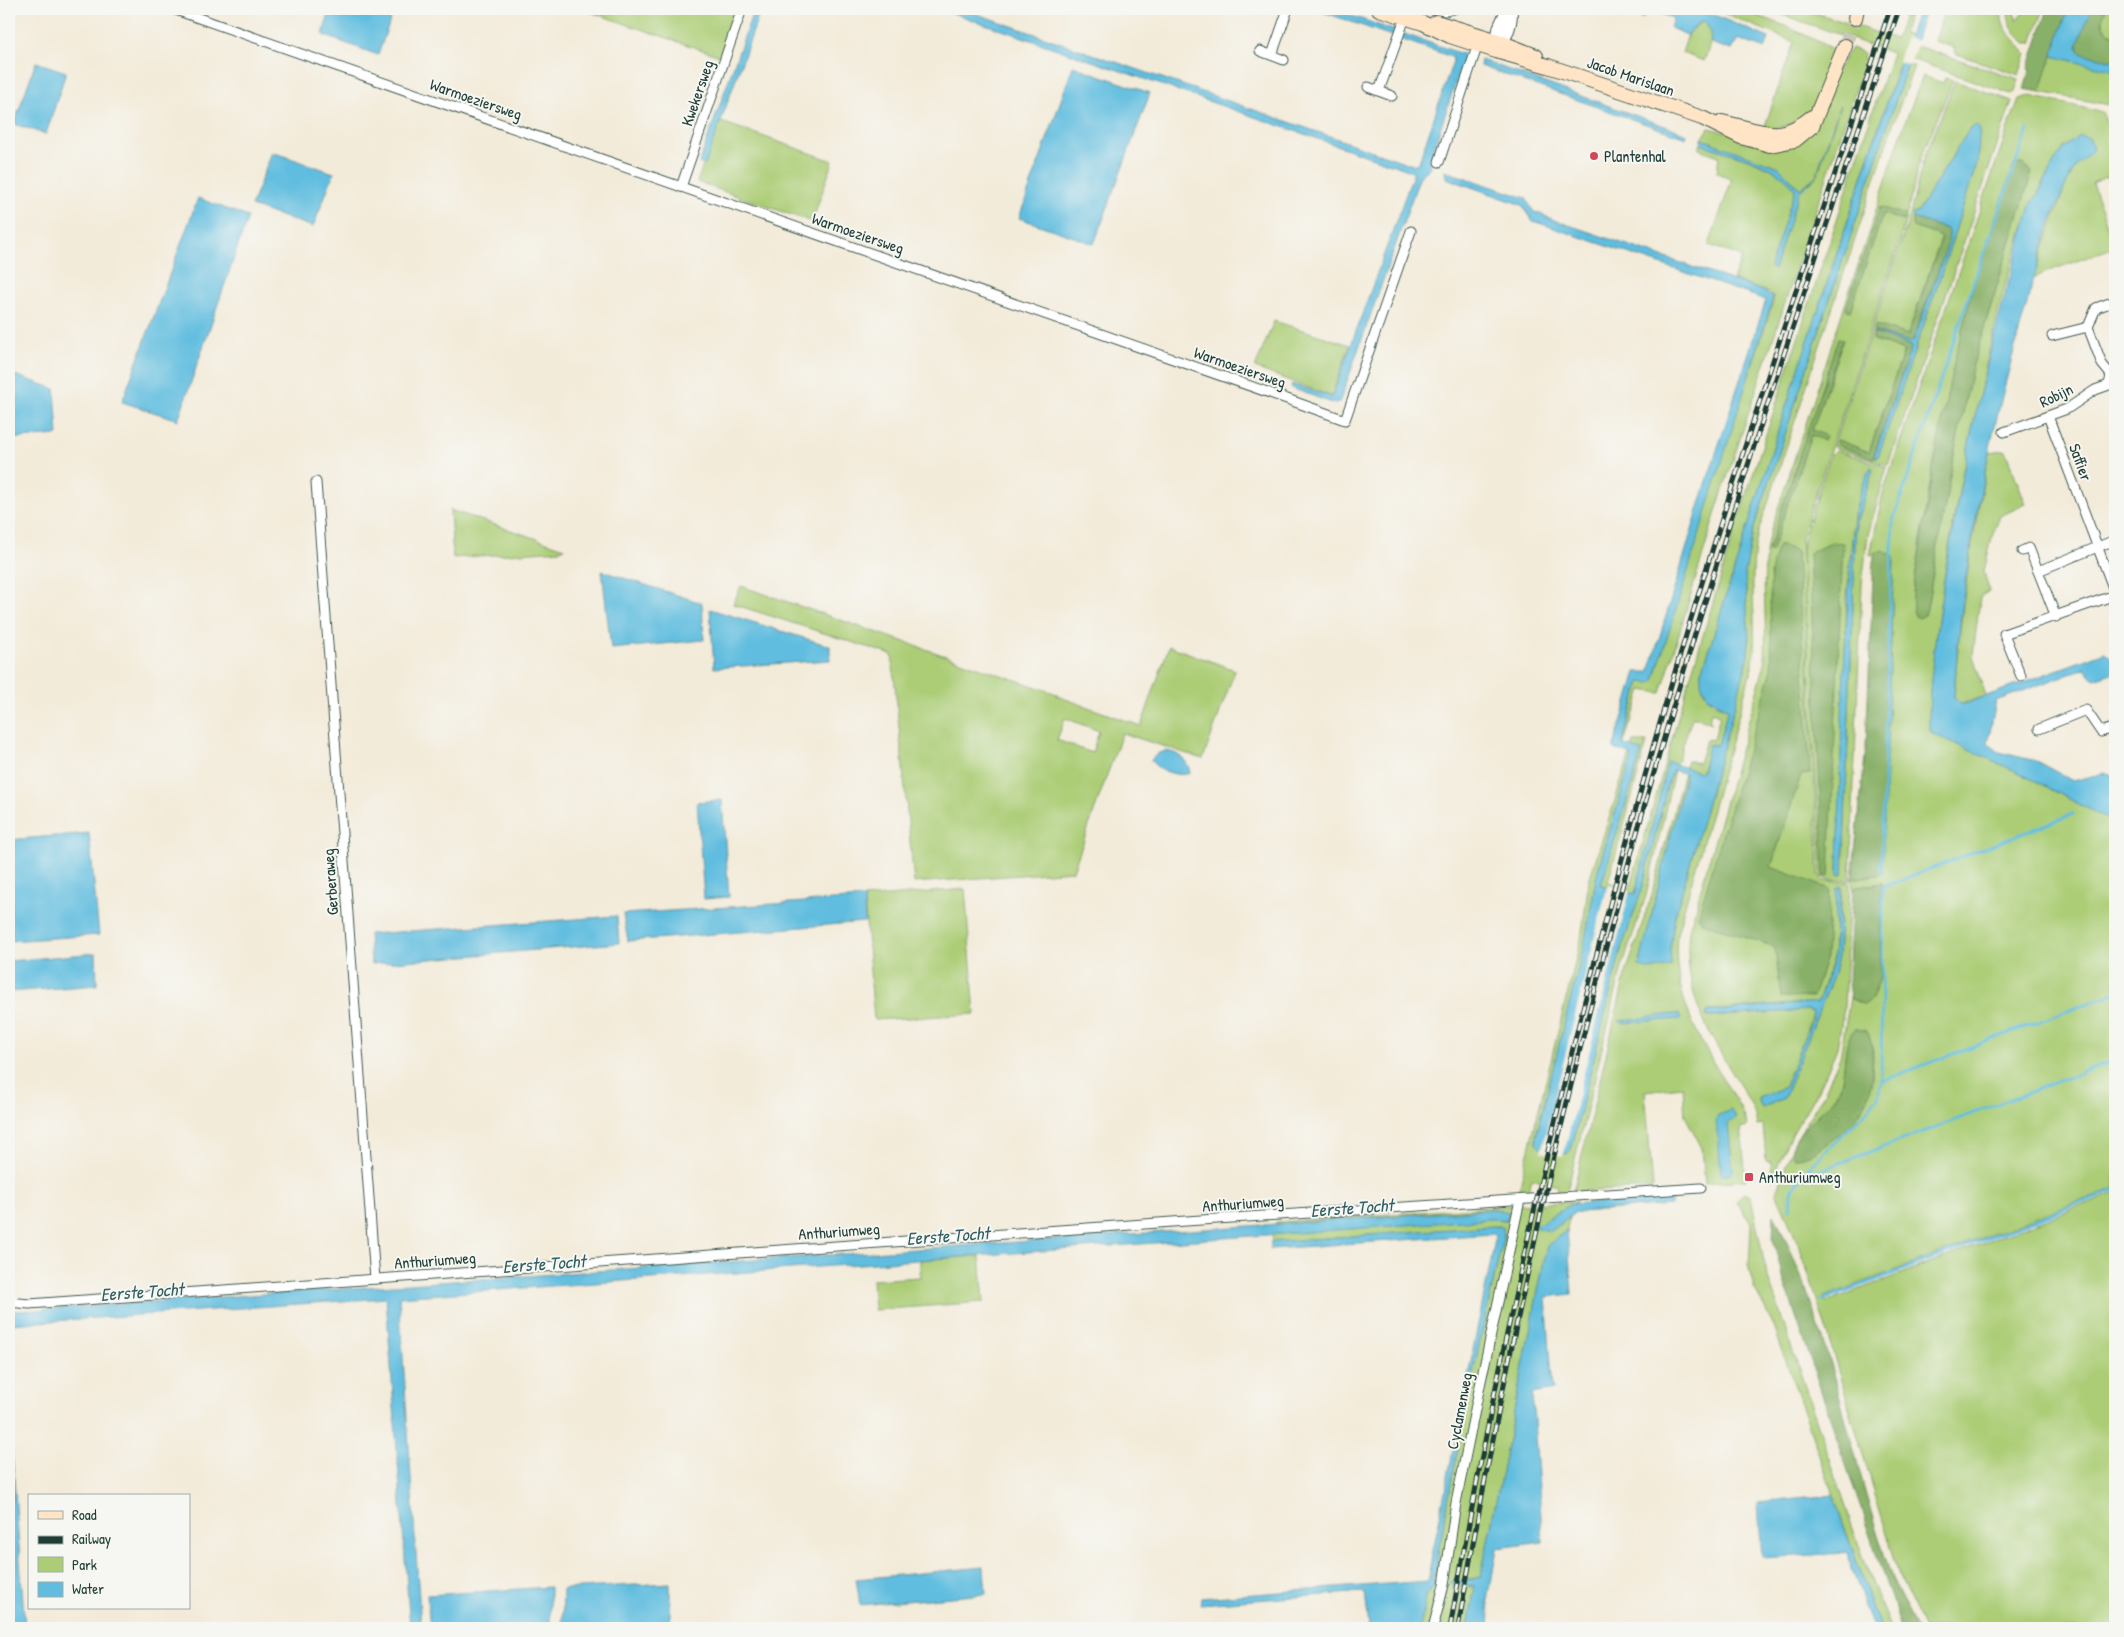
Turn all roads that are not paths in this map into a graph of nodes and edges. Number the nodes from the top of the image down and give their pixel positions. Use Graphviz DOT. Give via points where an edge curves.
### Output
graph roads {
  1 [pos="173,9"];
  2 [pos="742,9"];
  3 [pos="1288,9"];
  4 [pos="1379,9"];
  5 [pos="1433,9"];
  6 [pos="1453,9"];
  7 [pos="1509,9"];
  8 [pos="1403,24"];
  9 [pos="1479,40"];
  10 [pos="1498,45"];
  11 [pos="1845,46"];
  12 [pos="1260,52"];
  13 [pos="1272,55"];
  14 [pos="1284,60"];
  15 [pos="1368,87"];
  16 [pos="1379,91"];
  17 [pos="1392,96"];
  18 [pos="1439,162"];
  19 [pos="681,186"];
  20 [pos="1411,231"];
  21 [pos="2115,300"];
  22 [pos="2088,328"];
  23 [pos="2052,336"];
  24 [pos="2113,374"];
  25 [pos="2048,416"];
  26 [pos="2004,432"];
  27 [pos="316,482"];
  28 [pos="2115,540"];
  29 [pos="2098,546"];
  30 [pos="2022,551"];
  31 [pos="2038,571"];
  32 [pos="2115,594"];
  33 [pos="2056,617"];
  34 [pos="2021,676"];
  35 [pos="2115,727"];
  36 [pos="2039,729"];
  37 [pos="2115,732"];
  38 [pos="1701,1188"];
  39 [pos="1520,1200"];
  40 [pos="375,1279"];
  41 [pos="9,1302"];
  42 [pos="1433,1628"];
  1 -- 19 [label="street, Warmoeziersweg"];
  2 -- 19 [label="street, Kwekersweg"];
  3 -- 13 [label="street"];
  4 -- 8 [label="main road, Jacob Marislaan"];
  5 -- 6 [label="street"];
  7 -- 10 [label="street" via="1512,16"];
  8 -- 9 [label="main road, Jacob Marislaan" via="1436,22"];
  8 -- 16 [label="street"];
  9 -- 10 [label="main road, Jacob Marislaan"];
  9 -- 18 [label="street"];
  10 -- 11 [label="main road, Jacob Marislaan" via="1548,66 1702,118 1734,135 1770,144 1783,138 1795,140 1806,133 1821,106"];
  12 -- 13 [label="street"];
  13 -- 14 [label="street"];
  15 -- 16 [label="street"];
  16 -- 17 [label="street"];
  19 -- 20 [label="street, Warmoeziersweg" via="1345,420"];
  21 -- 22 [label="street" via="2096,308"];
  22 -- 23 [label="street"];
  22 -- 24 [label="street, Robijn" via="2102,364"];
  24 -- 25 [label="street, Robijn" via="2109,386"];
  25 -- 26 [label="street, Robijn"];
  25 -- 29 [label="street, Saffier"];
  27 -- 40 [label="street, Gerberaweg"];
  28 -- 29 [label="street"];
  29 -- 31 [label="street"];
  29 -- 32 [label="street, Saffier"];
  30 -- 31 [label="street" via="2029,548"];
  31 -- 33 [label="street"];
  32 -- 33 [label="street, Saffier"];
  33 -- 34 [label="street, Saffier" via="2004,634"];
  35 -- 36 [label="street" via="2101,732 2086,710"];
  35 -- 37 [label="street"];
  38 -- 39 [label="street, Anthuriumweg"];
  39 -- 40 [label="street, Anthuriumweg"];
  39 -- 42 [label="street, Cyclamenweg"];
  40 -- 41 [label="street, Anthuriumweg" via="29,1304"];
}
